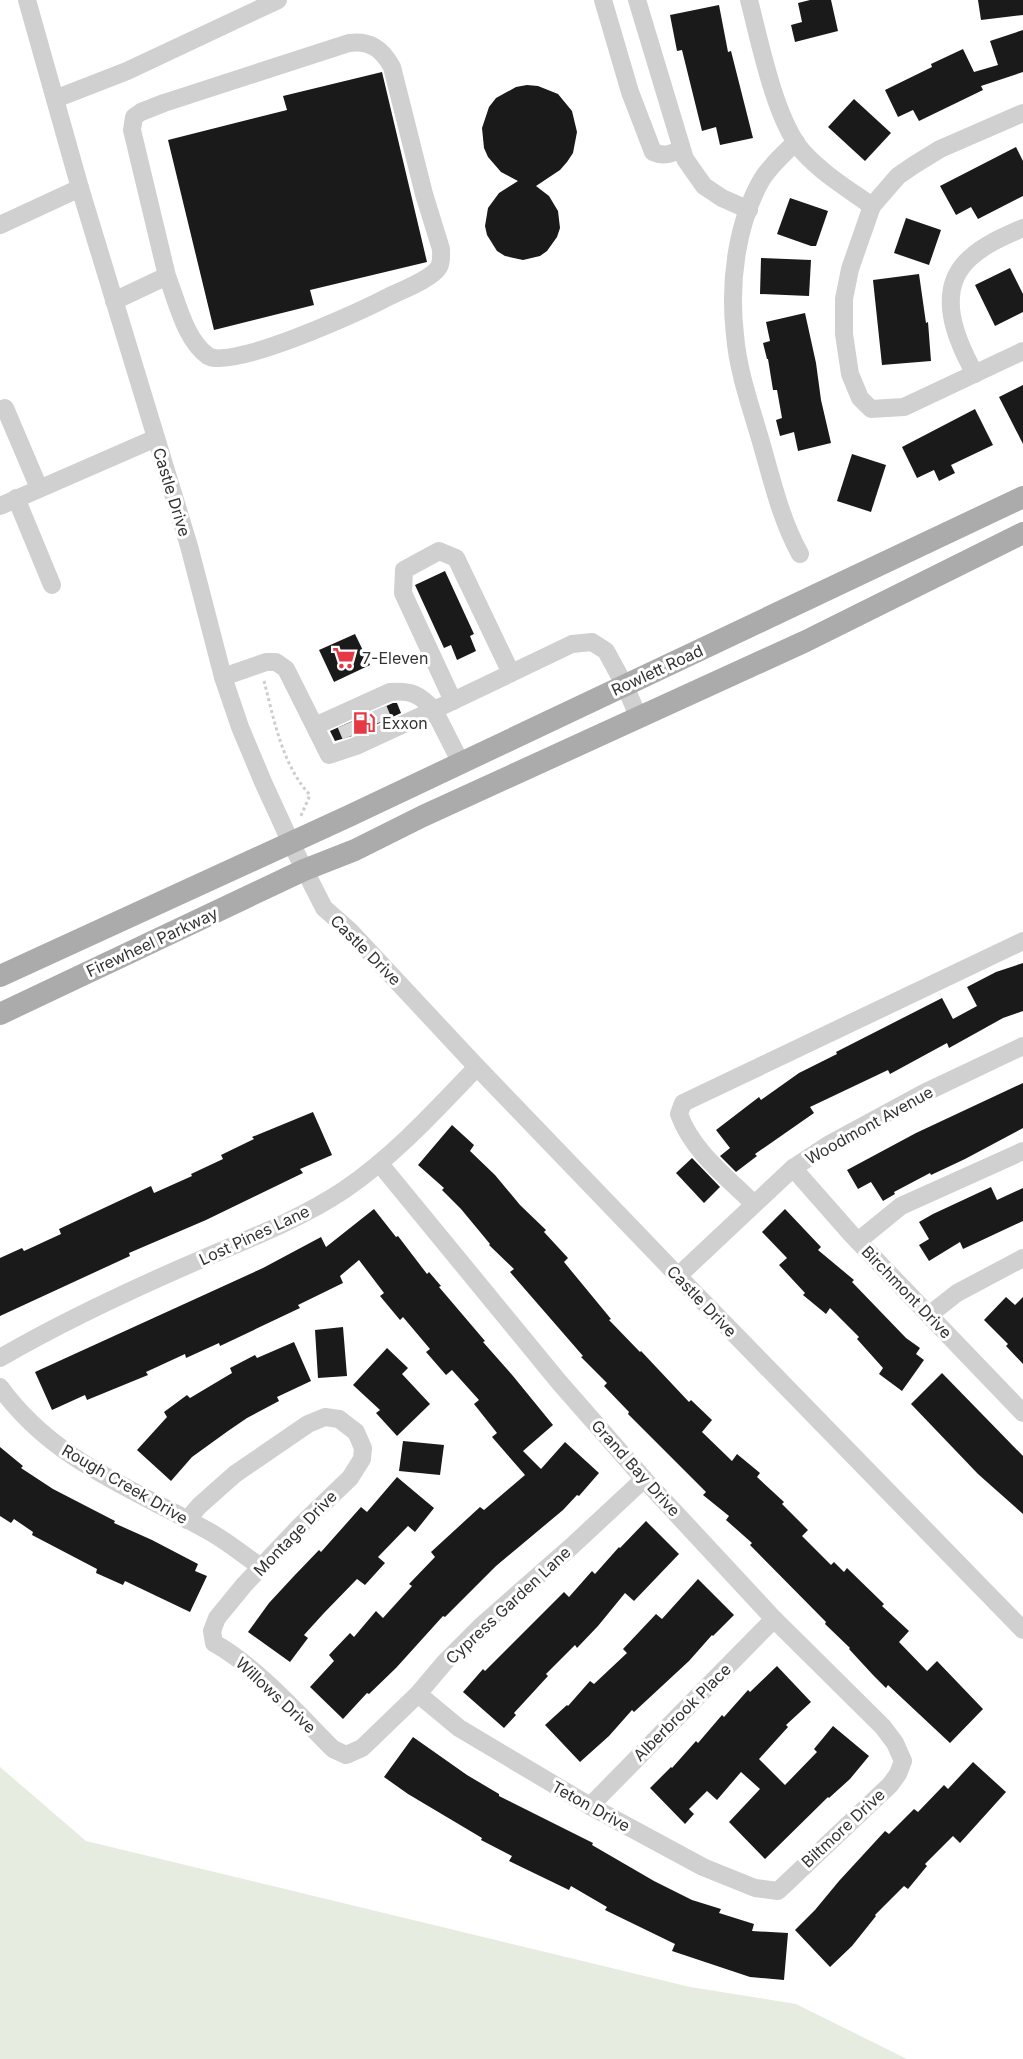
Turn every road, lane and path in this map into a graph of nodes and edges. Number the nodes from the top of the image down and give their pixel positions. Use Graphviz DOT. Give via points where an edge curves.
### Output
graph roads {
  1 [pos="27,0"];
  2 [pos="278,0"];
  3 [pos="603,0"];
  4 [pos="637,0"];
  5 [pos="749,0"];
  6 [pos="55,99"];
  7 [pos="1023,114"];
  8 [pos="796,142"];
  9 [pos="681,149"];
  10 [pos="80,188"];
  11 [pos="872,206"];
  12 [pos="749,210"];
  13 [pos="0,225"];
  14 [pos="1023,228"];
  15 [pos="167,276"];
  16 [pos="114,301"];
  17 [pos="1023,351"];
  18 [pos="975,374"];
  19 [pos="4,408"];
  20 [pos="156,438"];
  21 [pos="39,488"];
  22 [pos="1023,497"];
  23 [pos="8,502"];
  24 [pos="1023,533"];
  25 [pos="800,554"];
  26 [pos="52,585"];
  27 [pos="791,607"];
  28 [pos="806,641"];
  29 [pos="259,664"];
  30 [pos="511,674"];
  31 [pos="223,677"];
  32 [pos="625,686"];
  33 [pos="453,701"];
  34 [pos="434,710"];
  35 [pos="639,718"];
  36 [pos="364,723"];
  37 [pos="315,726"];
  38 [pos="461,763"];
  39 [pos="291,843"];
  40 [pos="304,870"];
  41 [pos="1023,942"];
  42 [pos="0,976"];
  43 [pos="0,1014"];
  44 [pos="1023,1046"];
  45 [pos="477,1067"];
  46 [pos="1023,1151"];
  47 [pos="380,1164"];
  48 [pos="793,1168"];
  49 [pos="754,1204"];
  50 [pos="858,1241"];
  51 [pos="1019,1265"];
  52 [pos="678,1276"];
  53 [pos="929,1315"];
  54 [pos="0,1358"];
  55 [pos="0,1387"];
  56 [pos="1023,1413"];
  57 [pos="644,1479"];
  58 [pos="188,1520"];
  59 [pos="261,1567"];
  60 [pos="774,1619"];
  61 [pos="1023,1630"];
  62 [pos="212,1631"];
  63 [pos="418,1695"];
  64 [pos="346,1755"];
  65 [pos="903,1761"];
  66 [pos="590,1806"];
  67 [pos="778,1891"];
  1 -- 6 [label="street, Castle Drive"];
  2 -- 6 [label="street" via="127,71"];
  3 -- 9 [label="street" via="630,92 653,152 667,155"];
  4 -- 9 [label="street"];
  5 -- 8 [label="street" via="765,63"];
  6 -- 10 [label="street, Castle Drive"];
  7 -- 11 [label="street" via="940,149 898,176"];
  8 -- 11 [label="street" via="834,179"];
  8 -- 12 [label="street" via="762,180"];
  9 -- 12 [label="street" via="704,186"];
  10 -- 13 [label="street"];
  10 -- 16 [label="street, Castle Drive"];
  11 -- 18 [label="street" via="844,299 850,374 860,398 871,409 904,407"];
  12 -- 25 [label="street" via="736,264 735,337 764,455 788,531"];
  14 -- 18 [label="street" via="968,260 954,284 951,321"];
  15 -- 15 [label="street" via="194,340 218,360 259,351 315,329 380,301 438,268 441,249 392,67 379,49 360,41 350,43 195,92 134,117 132,130"];
  15 -- 16 [label="street"];
  16 -- 20 [label="street, Castle Drive"];
  17 -- 18 [label="street"];
  19 -- 21 [label="street"];
  20 -- 21 [label="street"];
  20 -- 31 [label="street, Castle Drive"];
  21 -- 23 [label="street"];
  22 -- 27 [label="main road, Rowlett Road"];
  23 -- 26 [label="street"];
  24 -- 28 [label="main road"];
  27 -- 28 [label="main road"];
  27 -- 32 [label="main road, Rowlett Road"];
  28 -- 35 [label="main road"];
  29 -- 31 [label="street"];
  29 -- 37 [label="street" via="276,662 286,669"];
  29 -- 39 [label="path" via="286,756 310,795"];
  30 -- 32 [label="street" via="572,644 592,642 606,651"];
  30 -- 33 [label="street"];
  30 -- 33 [label="street" via="456,558 439,551 404,570 403,593"];
  31 -- 39 [label="street, Castle Drive" via="240,727"];
  32 -- 35 [label="street"];
  32 -- 38 [label="main road, Rowlett Road"];
  33 -- 34 [label="street"];
  34 -- 36 [label="street"];
  34 -- 36 [label="street" via="423,698 390,692"];
  34 -- 38 [label="street"];
  35 -- 40 [label="main road"];
  36 -- 37 [label="street"];
  36 -- 37 [label="street" via="329,755"];
  38 -- 39 [label="main road, Rowlett Road"];
  39 -- 40 [label="street, Castle Drive"];
  39 -- 42 [label="main road, Firewheel Parkway"];
  40 -- 43 [label="main road, Firewheel Parkway"];
  40 -- 45 [label="street, Castle Drive" via="324,908"];
  41 -- 49 [label="street" via="683,1103 679,1114 685,1129 702,1153"];
  44 -- 48 [label="street, Woodmont Avenue" via="924,1093"];
  45 -- 47 [label="street, Lost Pines Lane"];
  45 -- 52 [label="street, Castle Drive"];
  46 -- 50 [label="street" via="901,1206"];
  47 -- 54 [label="street, Lost Pines Lane" via="305,1213 150,1283"];
  47 -- 57 [label="street, Grand Bay Drive"];
  48 -- 49 [label="street, Woodmont Avenue"];
  48 -- 50 [label="street, Birchmont Drive"];
  49 -- 52 [label="street, Woodmont Avenue"];
  50 -- 53 [label="street, Birchmont Drive"];
  51 -- 53 [label="street" via="957,1293"];
  52 -- 61 [label="street, Castle Drive"];
  53 -- 56 [label="street, Birchmont Drive"];
  55 -- 58 [label="street, Rough Creek Drive" via="24,1417 62,1450"];
  57 -- 60 [label="street, Grand Bay Drive"];
  57 -- 63 [label="street, Cypress Garden Lane" via="480,1627"];
  58 -- 59 [label="street, Rough Creek Drive"];
  58 -- 59 [label="street, Montage Drive" via="235,1474 308,1424 325,1417 339,1419 356,1432 363,1448 362,1459 350,1478"];
  59 -- 62 [label="street, Montage Drive" via="217,1618"];
  60 -- 65 [label="street, Grand Bay Drive" via="883,1727"];
  60 -- 66 [label="street, Alberbrook Place"];
  62 -- 64 [label="street, Willows Drive" via="214,1643 230,1651 333,1749"];
  63 -- 64 [label="street, Cypress Garden Lane" via="362,1748"];
  63 -- 66 [label="street, Teton Drive" via="459,1728"];
  65 -- 67 [label="street, Biltmore Drive" via="890,1785"];
  66 -- 67 [label="street, Teton Drive" via="703,1867 755,1888"];
}
